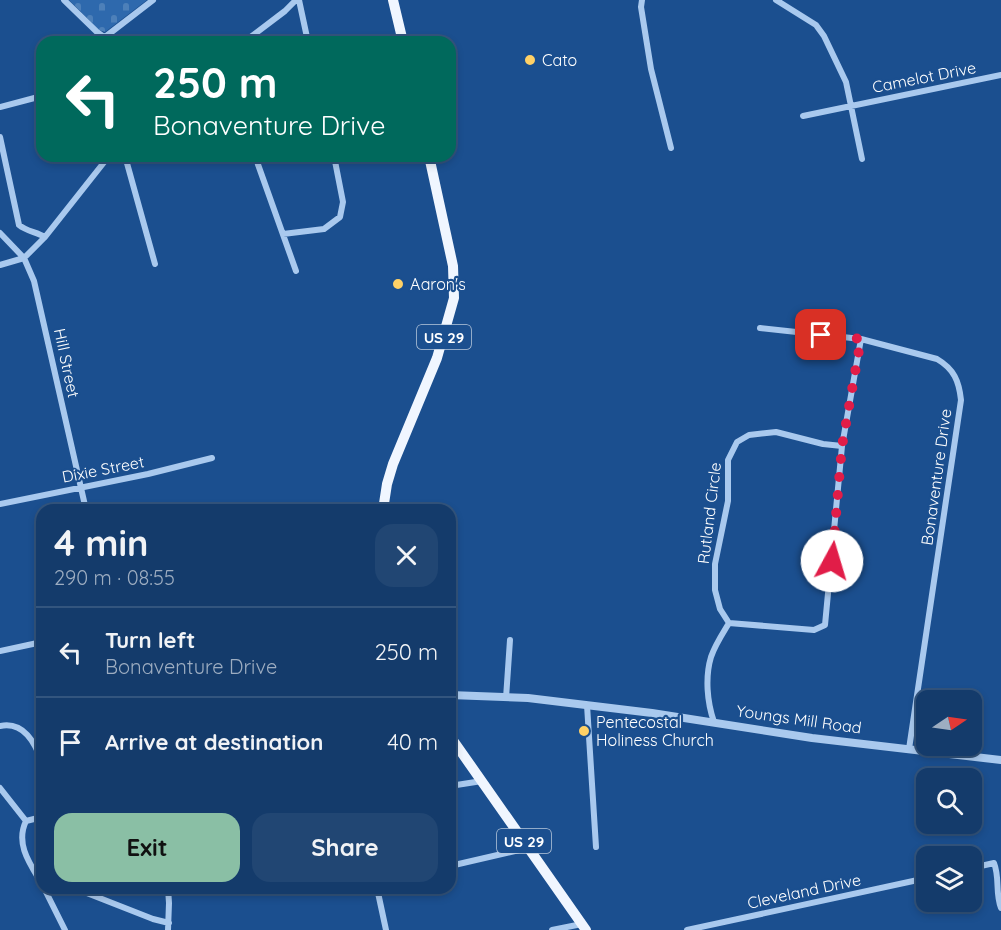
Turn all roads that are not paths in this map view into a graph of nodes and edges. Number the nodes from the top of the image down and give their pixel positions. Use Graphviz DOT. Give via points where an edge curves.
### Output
graph roads {
  1 [pos="64,0"];
  2 [pos="153,0"];
  3 [pos="298,0"];
  4 [pos="393,0"];
  5 [pos="642,0"];
  6 [pos="777,0"];
  7 [pos="103,36"];
  8 [pos="106,36"];
  9 [pos="252,36"];
  10 [pos="307,36"];
  11 [pos="402,36"];
  12 [pos="1001,75"];
  13 [pos="36,98"];
  14 [pos="852,105"];
  15 [pos="0,107"];
  16 [pos="803,116"];
  17 [pos="0,137"];
  18 [pos="671,148"];
  19 [pos="2,159"];
  20 [pos="862,159"];
  21 [pos="104,162"];
  22 [pos="127,162"];
  23 [pos="257,162"];
  24 [pos="335,162"];
  25 [pos="430,162"];
  26 [pos="0,233"];
  27 [pos="283,234"];
  28 [pos="45,237"];
  29 [pos="24,258"];
  30 [pos="155,264"];
  31 [pos="0,265"];
  32 [pos="296,271"];
  33 [pos="760,328"];
  34 [pos="861,339"];
  35 [pos="842,446"];
  36 [pos="212,458"];
  37 [pos="81,487"];
  38 [pos="0,504"];
  39 [pos="85,504"];
  40 [pos="384,504"];
  41 [pos="729,623"];
  42 [pos="510,640"];
  43 [pos="36,643"];
  44 [pos="0,651"];
  45 [pos="456,695"];
  46 [pos="506,698"];
  47 [pos="587,705"];
  48 [pos="714,722"];
  49 [pos="0,726"];
  50 [pos="456,744"];
  51 [pos="36,746"];
  52 [pos="909,749"];
  53 [pos="1001,760"];
  54 [pos="483,781"];
  55 [pos="456,785"];
  56 [pos="0,788"];
  57 [pos="36,819"];
  58 [pos="27,821"];
  59 [pos="529,847"];
  60 [pos="596,847"];
  61 [pos="456,865"];
  62 [pos="982,866"];
  63 [pos="36,874"];
  64 [pos="916,880"];
  65 [pos="47,894"];
  66 [pos="90,894"];
  67 [pos="168,894"];
  68 [pos="378,894"];
  69 [pos="1001,908"];
  70 [pos="168,927"];
  71 [pos="584,927"];
  72 [pos="65,930"];
  73 [pos="174,930"];
  74 [pos="386,930"];
  75 [pos="552,930"];
  76 [pos="687,930"];
  1 -- 7 [label="street"];
  2 -- 8 [label="street"];
  3 -- 9 [label="street"];
  3 -- 10 [label="street"];
  4 -- 11 [label="main road"];
  5 -- 18 [label="street" via="651,69"];
  6 -- 14 [label="street" via="816,26 846,82"];
  12 -- 14 [label="street, Camelot Drive"];
  13 -- 15 [label="street"];
  14 -- 16 [label="street, Camelot Drive"];
  14 -- 20 [label="street"];
  17 -- 19 [label="street"];
  19 -- 28 [label="street" via="20,225"];
  21 -- 28 [label="street"];
  22 -- 30 [label="street"];
  23 -- 27 [label="street"];
  24 -- 27 [label="street" via="344,202 340,218 324,229"];
  25 -- 40 [label="main road, US 29" via="453,266 454,298 437,358 393,464"];
  26 -- 29 [label="street, Hill Street"];
  27 -- 32 [label="street"];
  28 -- 29 [label="street"];
  29 -- 31 [label="street"];
  29 -- 37 [label="street, Hill Street" via="44,318"];
  33 -- 34 [label="street, Bonaventure Drive"];
  34 -- 35 [label="street"];
  34 -- 52 [label="street, Bonaventure Drive" via="946,364 959,383 962,400"];
  35 -- 41 [label="street" via="825,625 814,630"];
  35 -- 41 [label="street, Rutland Circle" via="776,432 749,435 737,442 728,460 728,501 715,564 715,590"];
  36 -- 37 [label="street, Dixie Street"];
  37 -- 38 [label="street, Dixie Street"];
  37 -- 39 [label="street, Hill Street"];
  41 -- 48 [label="street" via="711,656 707,684"];
  42 -- 46 [label="street"];
  43 -- 44 [label="street"];
  45 -- 46 [label="street, Youngs Mill Road"];
  46 -- 47 [label="street, Youngs Mill Road"];
  47 -- 48 [label="street, Youngs Mill Road"];
  47 -- 60 [label="street"];
  48 -- 52 [label="street, Youngs Mill Road"];
  49 -- 51 [label="street" via="21,728"];
  50 -- 54 [label="main road, US 29"];
  52 -- 53 [label="street, Youngs Mill Road"];
  54 -- 55 [label="street"];
  54 -- 59 [label="main road, US 29"];
  56 -- 58 [label="street"];
  57 -- 58 [label="street"];
  58 -- 63 [label="street" via="21,832 23,848"];
  59 -- 61 [label="street"];
  59 -- 71 [label="main road, US 29"];
  62 -- 69 [label="street" via="994,863 999,875"];
  64 -- 76 [label="street, Cleveland Drive"];
  65 -- 72 [label="street"];
  66 -- 70 [label="street"];
  67 -- 70 [label="street"];
  68 -- 74 [label="street"];
  70 -- 73 [label="street"];
  71 -- 75 [label="street"];
}
